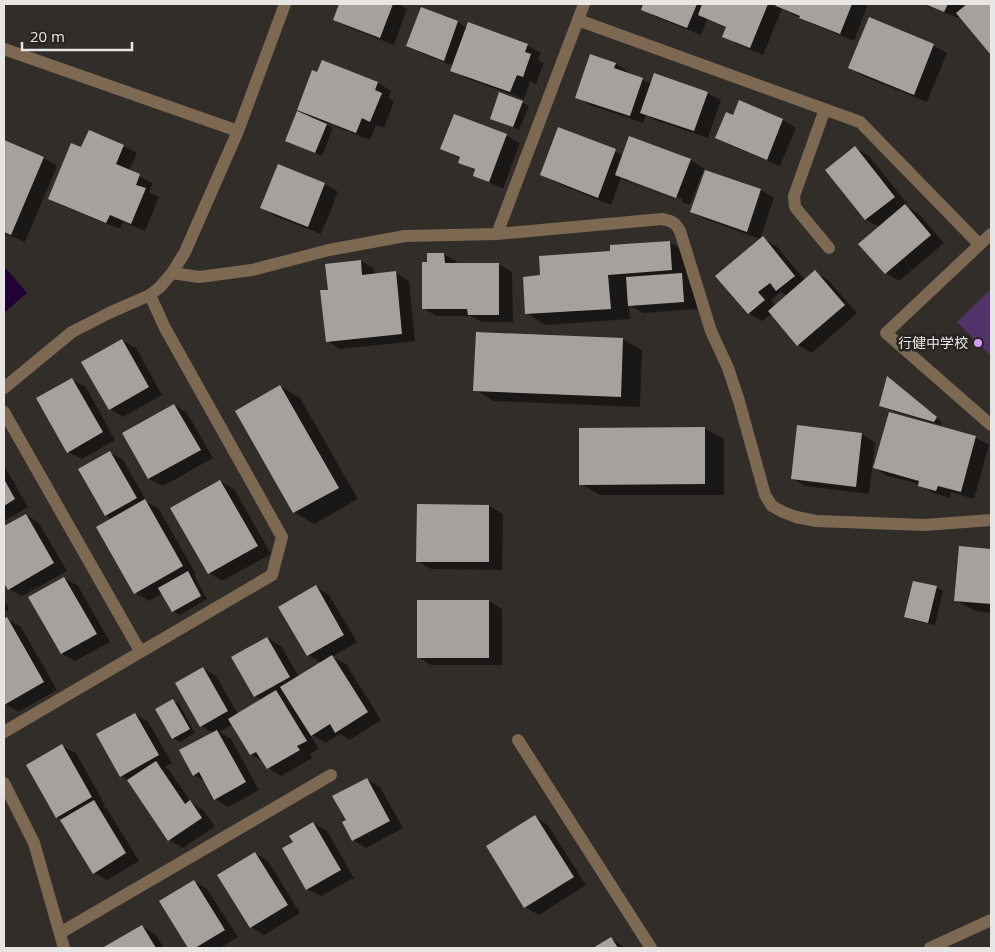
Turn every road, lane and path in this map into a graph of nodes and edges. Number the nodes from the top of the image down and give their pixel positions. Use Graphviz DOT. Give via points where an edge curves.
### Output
graph roads {
  1 [pos="285,4"];
  2 [pos="584,4"];
  3 [pos="578,20"];
  4 [pos="4,49"];
  5 [pos="825,109"];
  6 [pos="238,131"];
  7 [pos="497,234"];
  8 [pos="991,234"];
  9 [pos="979,244"];
  10 [pos="830,248"];
  11 [pos="172,273"];
  12 [pos="150,295"];
  13 [pos="4,388"];
  14 [pos="4,412"];
  15 [pos="991,425"];
  16 [pos="991,520"];
  17 [pos="140,652"];
  18 [pos="4,732"];
  19 [pos="518,740"];
  20 [pos="331,775"];
  21 [pos="4,783"];
  22 [pos="991,920"];
  23 [pos="60,933"];
  24 [pos="64,948"];
  25 [pos="650,948"];
  26 [pos="930,948"];
  1 -- 6 [label="street"];
  2 -- 3 [label="street"];
  3 -- 5 [label="street"];
  3 -- 7 [label="street"];
  4 -- 6 [label="street"];
  5 -- 9 [label="street" via="860,122"];
  5 -- 10 [label="street" via="794,196 795,207"];
  6 -- 11 [label="street" via="185,252"];
  7 -- 11 [label="street" via="405,236 328,250 252,270 199,277"];
  7 -- 16 [label="street" via="662,219 676,223 712,331 740,401 765,495 772,506 796,517 816,521 925,524"];
  8 -- 9 [label="street"];
  9 -- 15 [label="street" via="886,333"];
  11 -- 12 [label="street"];
  12 -- 13 [label="street" via="72,332"];
  12 -- 17 [label="street" via="165,328 282,537 272,574"];
  14 -- 17 [label="street"];
  17 -- 18 [label="street"];
  19 -- 25 [label="street"];
  20 -- 23 [label="street"];
  21 -- 23 [label="street" via="34,843"];
  22 -- 26 [label="street"];
  23 -- 24 [label="street"];
}
